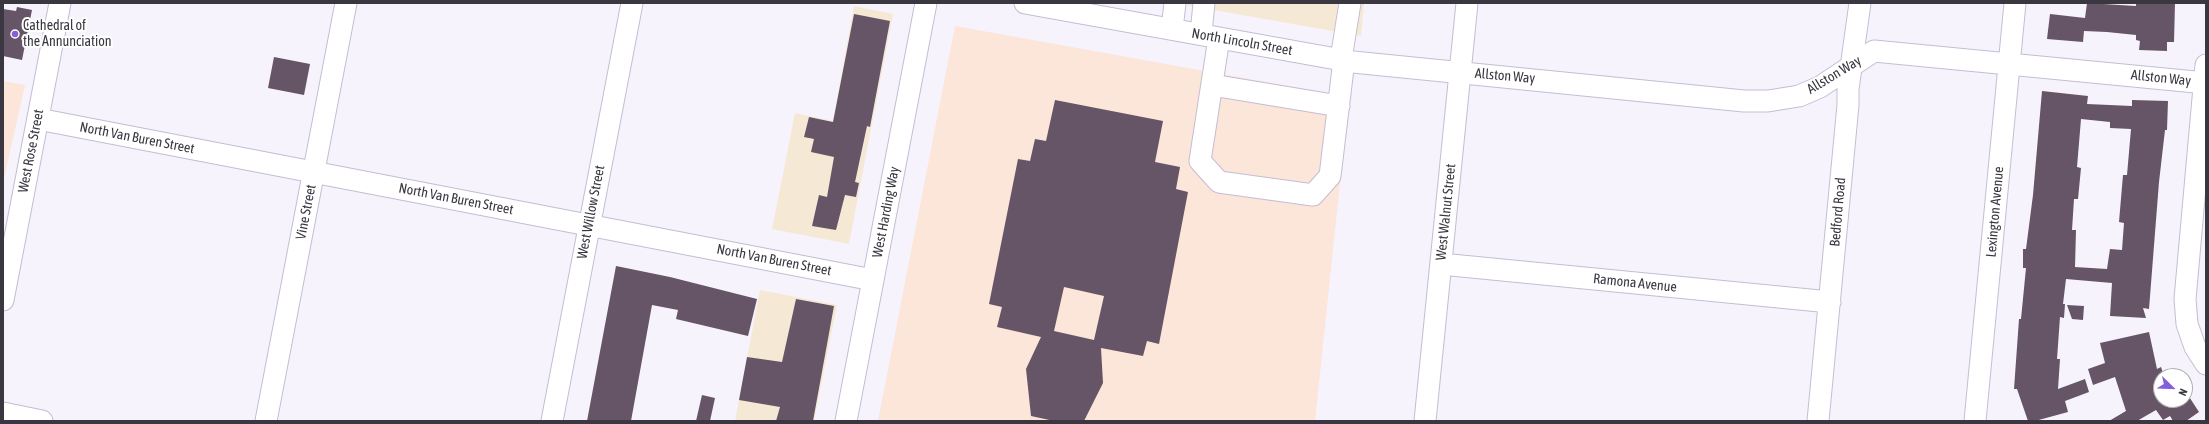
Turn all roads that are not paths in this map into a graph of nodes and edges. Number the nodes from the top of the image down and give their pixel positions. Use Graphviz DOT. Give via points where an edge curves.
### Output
graph roads {
  1 [pos="60,3"];
  2 [pos="346,3"];
  3 [pos="632,3"];
  4 [pos="926,3"];
  5 [pos="1025,3"];
  6 [pos="1175,3"];
  7 [pos="1204,3"];
  8 [pos="1350,3"];
  9 [pos="1467,3"];
  10 [pos="1860,3"];
  11 [pos="2015,3"];
  12 [pos="1096,9"];
  13 [pos="1172,29"];
  14 [pos="1210,36"];
  15 [pos="1343,60"];
  16 [pos="2009,64"];
  17 [pos="1851,66"];
  18 [pos="1460,72"];
  19 [pos="2205,77"];
  20 [pos="1212,85"];
  21 [pos="1339,106"];
  22 [pos="38,119"];
  23 [pos="314,172"];
  24 [pos="589,224"];
  25 [pos="1441,264"];
  26 [pos="873,280"];
  27 [pos="3,300"];
  28 [pos="1830,302"];
  29 [pos="2206,364"];
  30 [pos="3,413"];
  31 [pos="42,421"];
  32 [pos="266,421"];
  33 [pos="552,421"];
  34 [pos="846,421"];
  35 [pos="1425,421"];
  36 [pos="1818,421"];
  37 [pos="1975,421"];
  1 -- 22 [label="street, West Rose Street"];
  2 -- 23 [label="street, Vine Street"];
  3 -- 24 [label="street, West Willow Street"];
  4 -- 26 [label="street, West Harding Way"];
  5 -- 12 [label="street, North Lincoln Street"];
  6 -- 13 [label="street"];
  7 -- 14 [label="street"];
  8 -- 15 [label="street"];
  9 -- 18 [label="street, West Walnut Street"];
  10 -- 17 [label="street, Bedford Road"];
  11 -- 16 [label="street, Lexington Avenue"];
  12 -- 13 [label="street, North Lincoln Street"];
  13 -- 14 [label="street, North Lincoln Street"];
  14 -- 15 [label="street, North Lincoln Street"];
  14 -- 20 [label="street"];
  15 -- 18 [label="street, North Lincoln Street"];
  15 -- 21 [label="street"];
  16 -- 17 [label="street, Allston Way" via="1874,51"];
  16 -- 19 [label="street, Allston Way"];
  16 -- 37 [label="street, Lexington Avenue"];
  17 -- 18 [label="street, Allston Way" via="1820,87 1799,96 1768,101 1744,101"];
  17 -- 28 [label="street, Bedford Road"];
  18 -- 25 [label="street, West Walnut Street"];
  19 -- 29 [label="street" via="2185,300 2187,324"];
  20 -- 21 [label="street"];
  20 -- 21 [label="street" via="1200,161 1219,182 1313,195 1330,176"];
  22 -- 23 [label="street, North Van Buren Street"];
  22 -- 27 [label="street, West Rose Street"];
  23 -- 24 [label="street, North Van Buren Street"];
  23 -- 32 [label="street, Vine Street"];
  24 -- 26 [label="street, North Van Buren Street"];
  24 -- 33 [label="street, West Willow Street"];
  25 -- 28 [label="street, Ramona Avenue"];
  25 -- 35 [label="street, West Walnut Street"];
  26 -- 34 [label="street, West Harding Way"];
  28 -- 36 [label="street, Bedford Road"];
  30 -- 31 [label="street"];
}
